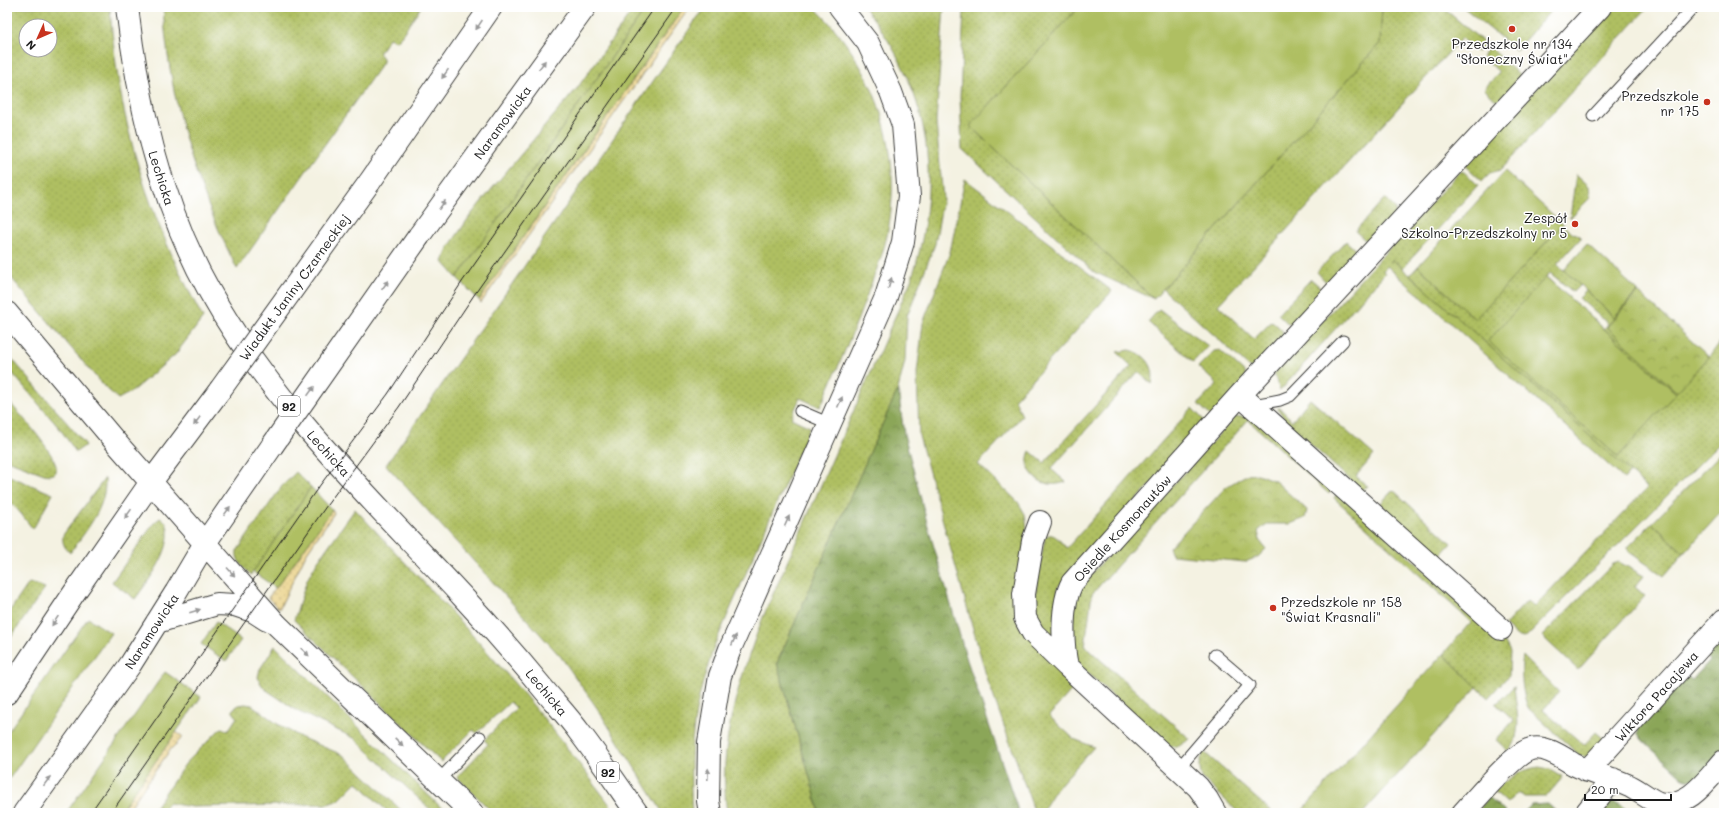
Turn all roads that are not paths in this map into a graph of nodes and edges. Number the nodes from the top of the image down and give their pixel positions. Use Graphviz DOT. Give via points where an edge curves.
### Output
graph roads {
  1 [pos="127,7"];
  2 [pos="491,7"];
  3 [pos="585,7"];
  4 [pos="840,7"];
  5 [pos="1600,7"];
  6 [pos="1694,7"];
  7 [pos="1593,116"];
  8 [pos="7,313"];
  9 [pos="1343,341"];
  10 [pos="1247,400"];
  11 [pos="800,411"];
  12 [pos="830,424"];
  13 [pos="151,482"];
  14 [pos="1040,522"];
  15 [pos="204,543"];
  16 [pos="1724,620"];
  17 [pos="157,622"];
  18 [pos="277,625"];
  19 [pos="1501,629"];
  20 [pos="1216,654"];
  21 [pos="1067,666"];
  22 [pos="7,693"];
  23 [pos="480,737"];
  24 [pos="1724,761"];
  25 [pos="1178,769"];
  26 [pos="1587,771"];
  27 [pos="1613,778"];
  28 [pos="439,780"];
  29 [pos="24,813"];
  30 [pos="472,813"];
  31 [pos="637,813"];
  32 [pos="710,813"];
  33 [pos="1215,813"];
  34 [pos="1463,813"];
  35 [pos="1586,813"];
  1 -- 31 [label="street, Lechicka / 92" via="140,100 167,197 209,291 243,346 318,442 464,599 580,732"];
  2 -- 13 [label="street, Wiadukt Janiny Czarneckiej, one-way, bridge" via="369,183"];
  15 -- 3 [label="street, Naramowicka, one-way, bridge" via="419,236"];
  12 -- 4 [label="street, one-way" via="886,297 903,242 909,196 903,125 899,112 868,43"];
  5 -- 10 [label="street, Osiedle Kosmonautów" via="1256,379"];
  6 -- 7 [label="lane"];
  8 -- 13 [label="street"];
  9 -- 10 [label="lane" via="1290,396 1280,400"];
  10 -- 19 [label="street"];
  10 -- 21 [label="street, Osiedle Kosmonautów" via="1072,583 1065,603 1064,651"];
  11 -- 12 [label="lane"];
  32 -- 12 [label="street, one-way" via="709,742 720,676"];
  13 -- 15 [label="street"];
  13 -- 22 [label="street, one-way"];
  14 -- 21 [label="street" via="1033,541 1024,594 1025,618 1033,633"];
  15 -- 17 [label="street, Naramowicka"];
  15 -- 18 [label="street, one-way"];
  16 -- 26 [label="street, Wiktora Pacajewa"];
  17 -- 18 [label="street, one-way" via="217,604 235,605 253,611"];
  29 -- 17 [label="street, Naramowicka, one-way" via="130,665"];
  18 -- 28 [label="street, one-way"];
  20 -- 25 [label="lane" via="1250,685"];
  21 -- 25 [label="street"];
  23 -- 28 [label="lane"];
  24 -- 27 [label="street" via="1697,792 1678,803 1658,803 1636,788"];
  25 -- 33 [label="street" via="1198,787"];
  26 -- 27 [label="street"];
  26 -- 34 [label="street" via="1544,750 1531,749 1501,772"];
  27 -- 35 [label="street"];
  28 -- 30 [label="street"];
}
